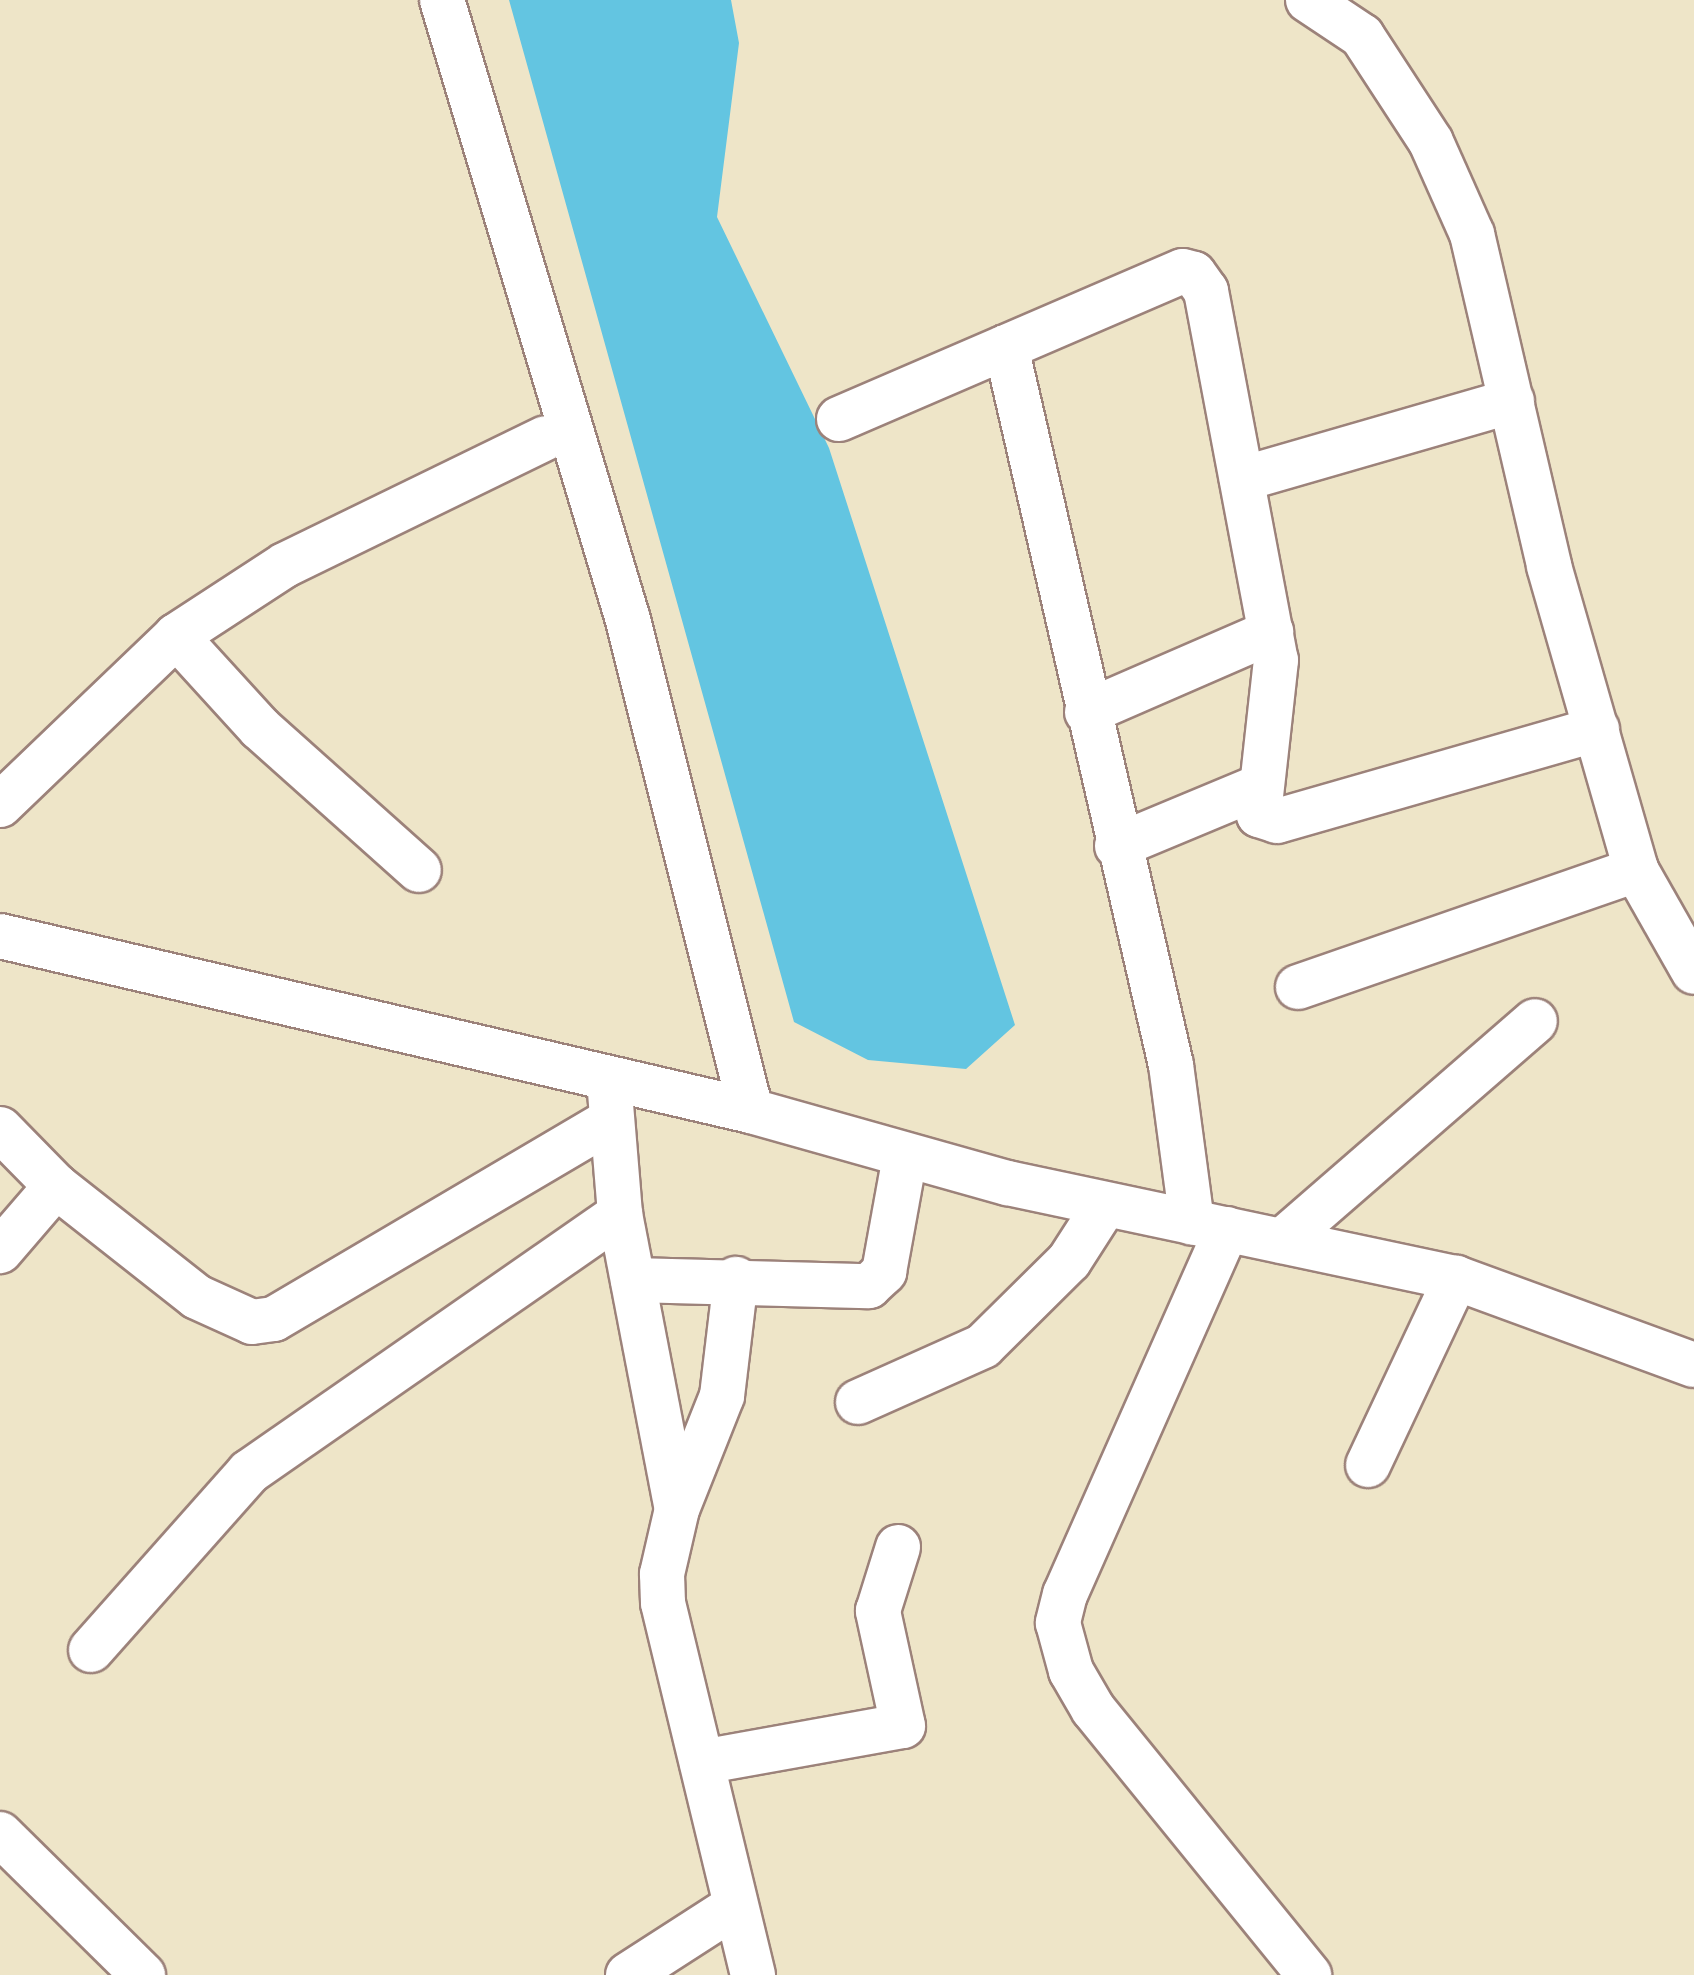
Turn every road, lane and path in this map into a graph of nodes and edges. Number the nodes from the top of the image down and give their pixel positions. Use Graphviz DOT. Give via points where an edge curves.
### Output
graph roads {
  1 [pos="442,0"];
  2 [pos="1308,0"];
  3 [pos="1006,347"];
  4 [pos="1512,401"];
  5 [pos="839,419"];
  6 [pos="545,438"];
  7 [pos="1242,479"];
  8 [pos="1271,632"];
  9 [pos="176,636"];
  10 [pos="1087,712"];
  11 [pos="1597,729"];
  12 [pos="1261,786"];
  13 [pos="0,805"];
  14 [pos="1117,846"];
  15 [pos="419,870"];
  16 [pos="1636,870"];
  17 [pos="0,936"];
  18 [pos="1694,972"];
  19 [pos="1298,987"];
  20 [pos="1535,1021"];
  21 [pos="610,1100"];
  22 [pos="751,1111"];
  23 [pos="0,1129"];
  24 [pos="905,1157"];
  25 [pos="56,1186"];
  26 [pos="1105,1205"];
  27 [pos="620,1214"];
  28 [pos="1209,1226"];
  29 [pos="1282,1241"];
  30 [pos="0,1251"];
  31 [pos="1456,1278"];
  32 [pos="736,1279"];
  33 [pos="633,1280"];
  34 [pos="1694,1365"];
  35 [pos="858,1402"];
  36 [pos="1368,1465"];
  37 [pos="677,1509"];
  38 [pos="898,1547"];
  39 [pos="91,1650"];
  40 [pos="702,1762"];
  41 [pos="0,1834"];
  42 [pos="735,1906"];
  43 [pos="1301,1973"];
  44 [pos="143,1975"];
  45 [pos="628,1975"];
  46 [pos="753,1975"];
  1 -- 22 [label="street" via="628,620"];
  2 -- 4 [label="street" via="1362,36 1431,142 1472,234"];
  3 -- 5 [label="street"];
  3 -- 7 [label="street" via="1183,271 1194,274 1206,291"];
  3 -- 10 [label="street"];
  4 -- 7 [label="street"];
  4 -- 11 [label="street"];
  6 -- 9 [label="street" via="285,565"];
  7 -- 8 [label="street"];
  8 -- 10 [label="street"];
  8 -- 12 [label="street" via="1275,700"];
  9 -- 13 [label="street"];
  9 -- 15 [label="street" via="260,728"];
  10 -- 14 [label="street"];
  11 -- 12 [label="street" via="1277,821 1259,815"];
  11 -- 16 [label="street"];
  12 -- 14 [label="street"];
  14 -- 28 [label="street"];
  16 -- 18 [label="street"];
  16 -- 19 [label="street"];
  17 -- 21 [label="street"];
  20 -- 29 [label="street"];
  21 -- 22 [label="street"];
  21 -- 25 [label="street" via="274,1319 252,1322 197,1297"];
  21 -- 27 [label="street"];
  22 -- 24 [label="street"];
  23 -- 25 [label="street"];
  24 -- 26 [label="street"];
  24 -- 32 [label="street" via="877,1281"];
  25 -- 30 [label="street"];
  26 -- 28 [label="street"];
  26 -- 35 [label="street" via="1053,1279 983,1346"];
  27 -- 33 [label="street"];
  27 -- 39 [label="street" via="249,1472"];
  28 -- 29 [label="street"];
  28 -- 43 [label="street" via="1058,1623 1071,1671 1093,1709"];
  29 -- 31 [label="street"];
  31 -- 34 [label="street"];
  31 -- 36 [label="street"];
  32 -- 33 [label="street"];
  32 -- 37 [label="street" via="722,1396"];
  33 -- 37 [label="street"];
  37 -- 40 [label="street" via="662,1574 663,1603"];
  38 -- 40 [label="street" via="878,1611 903,1726"];
  40 -- 42 [label="street"];
  41 -- 44 [label="street"];
  42 -- 45 [label="street"];
  42 -- 46 [label="street"];
}
